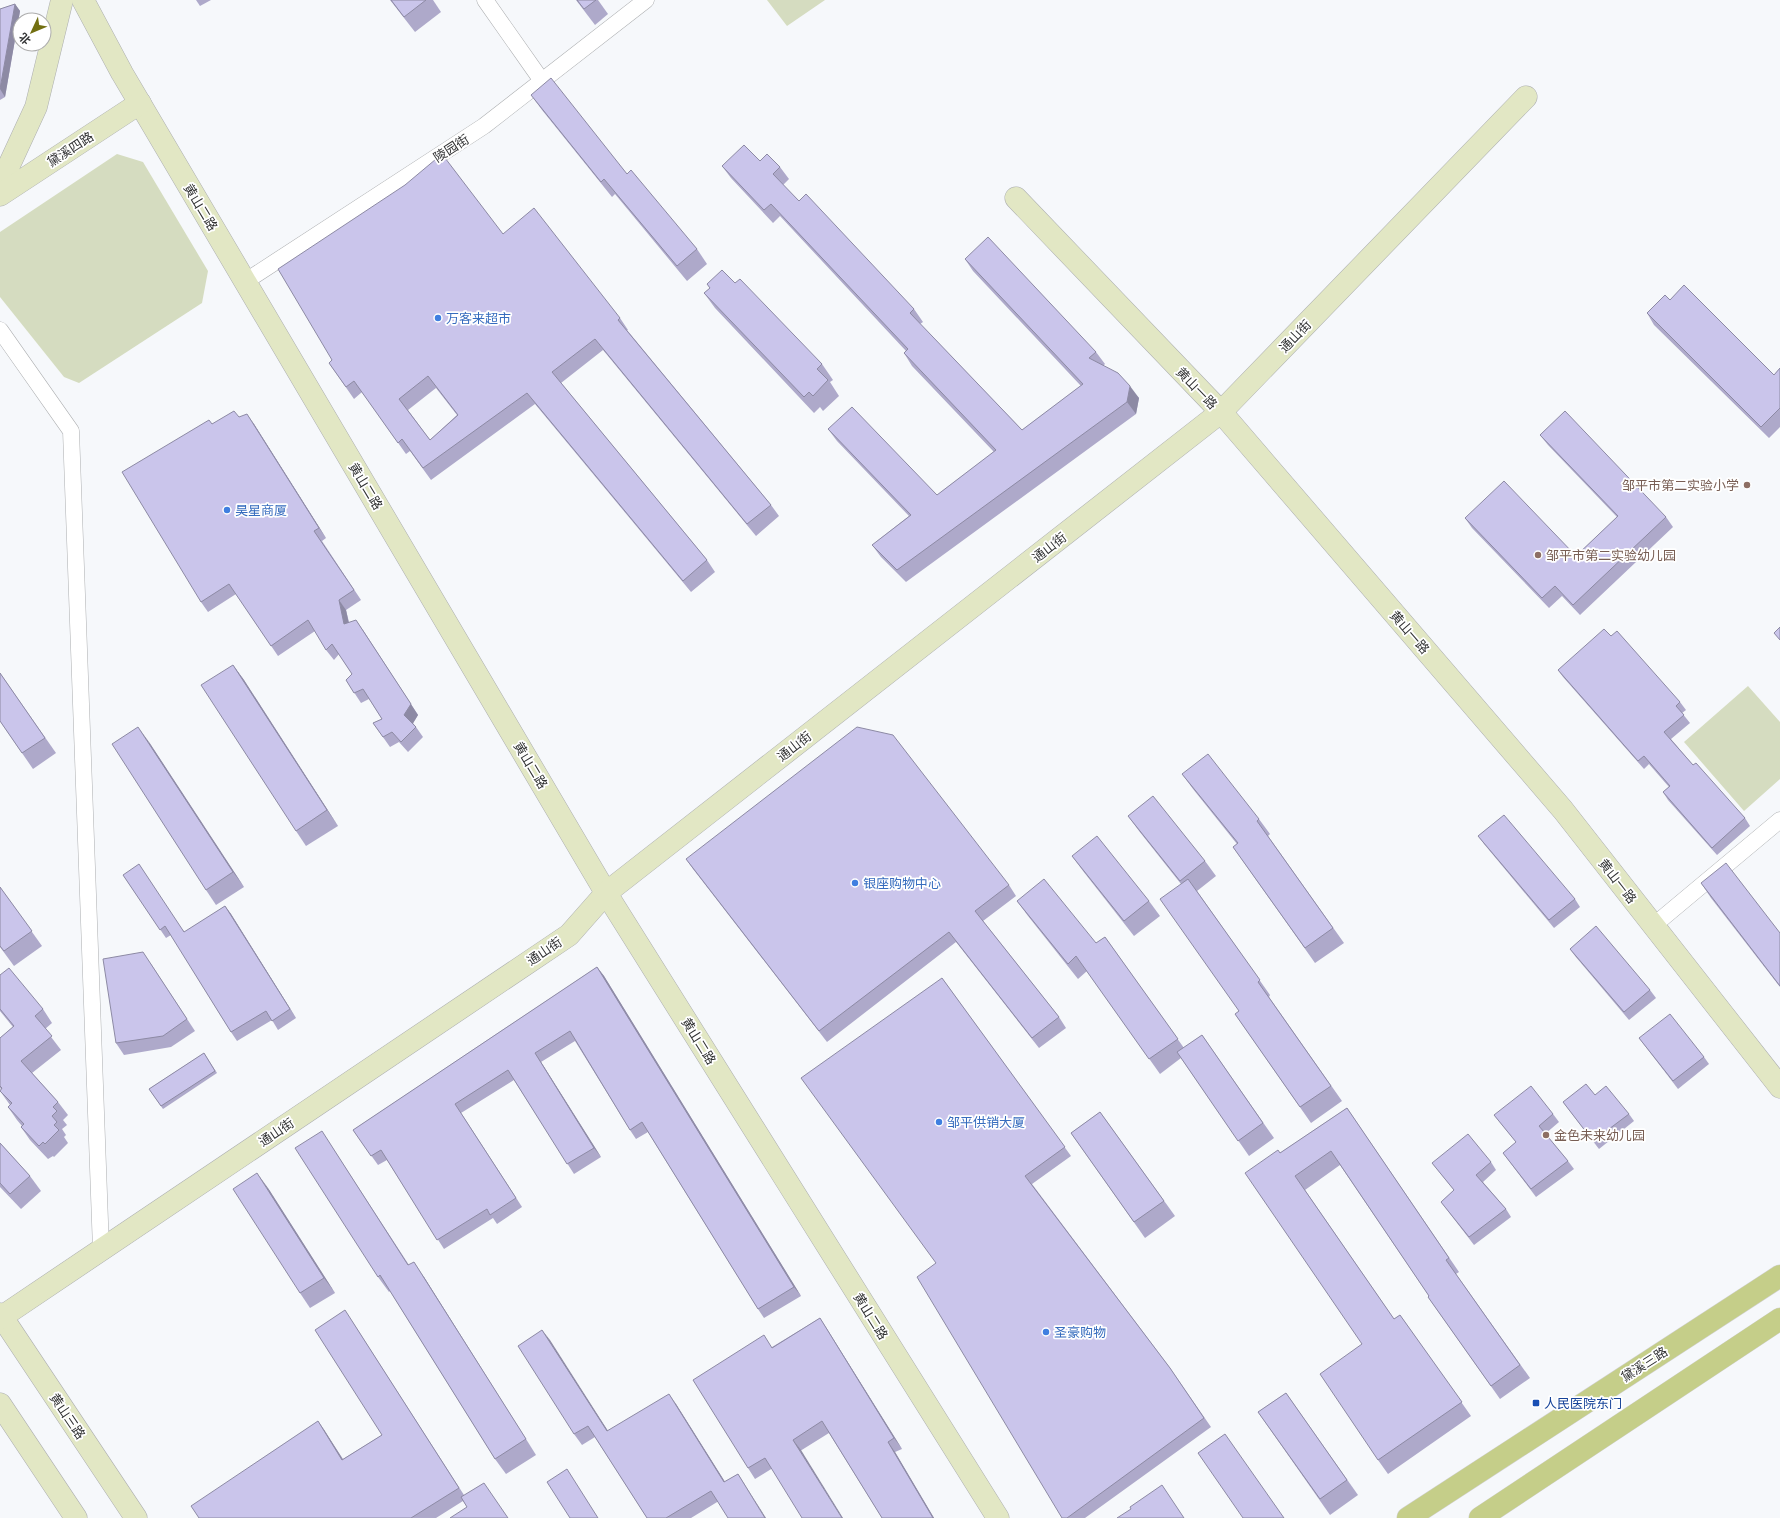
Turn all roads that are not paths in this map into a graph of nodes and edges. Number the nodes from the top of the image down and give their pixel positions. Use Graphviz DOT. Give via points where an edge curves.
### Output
graph roads {
  1 [pos="62,0"];
  2 [pos="83,0"];
  3 [pos="485,0"];
  4 [pos="646,0"];
  5 [pos="542,81"];
  6 [pos="1526,97"];
  7 [pos="140,103"];
  8 [pos="0,184"];
  9 [pos="0,195"];
  10 [pos="1016,198"];
  11 [pos="246,281"];
  12 [pos="0,330"];
  13 [pos="1221,412"];
  14 [pos="1780,820"];
  15 [pos="606,893"];
  16 [pos="1653,926"];
  17 [pos="1780,1087"];
  18 [pos="101,1249"];
  19 [pos="1780,1276"];
  20 [pos="1,1316"];
  21 [pos="1780,1319"];
  22 [pos="0,1404"];
  23 [pos="76,1518"];
  24 [pos="136,1518"];
  25 [pos="998,1518"];
  26 [pos="1408,1518"];
  27 [pos="1480,1518"];
  1 -- 8 [label="street" via="36,107"];
  2 -- 7 [label="street, 黄山二路"];
  3 -- 5 [label="street"];
  4 -- 5 [label="street, 陵园街"];
  5 -- 11 [label="street, 陵园街" via="484,126"];
  6 -- 13 [label="street, 通山街"];
  7 -- 9 [label="street, 黛溪四路"];
  7 -- 11 [label="street, 黄山二路"];
  10 -- 13 [label="street, 黄山一路"];
  11 -- 15 [label="street, 黄山二路"];
  12 -- 18 [label="street" via="71,431"];
  13 -- 15 [label="street, 通山街"];
  13 -- 16 [label="street, 黄山一路" via="1563,810"];
  14 -- 16 [label="street"];
  15 -- 18 [label="street, 通山街" via="569,935"];
  15 -- 25 [label="street, 黄山二路"];
  16 -- 17 [label="street, 黄山一路"];
  18 -- 20 [label="street, 通山街"];
  19 -- 26 [label="main road, 黛溪三路"];
  20 -- 24 [label="street, 黄山三路"];
  21 -- 27 [label="main road"];
  22 -- 23 [label="street"];
}
